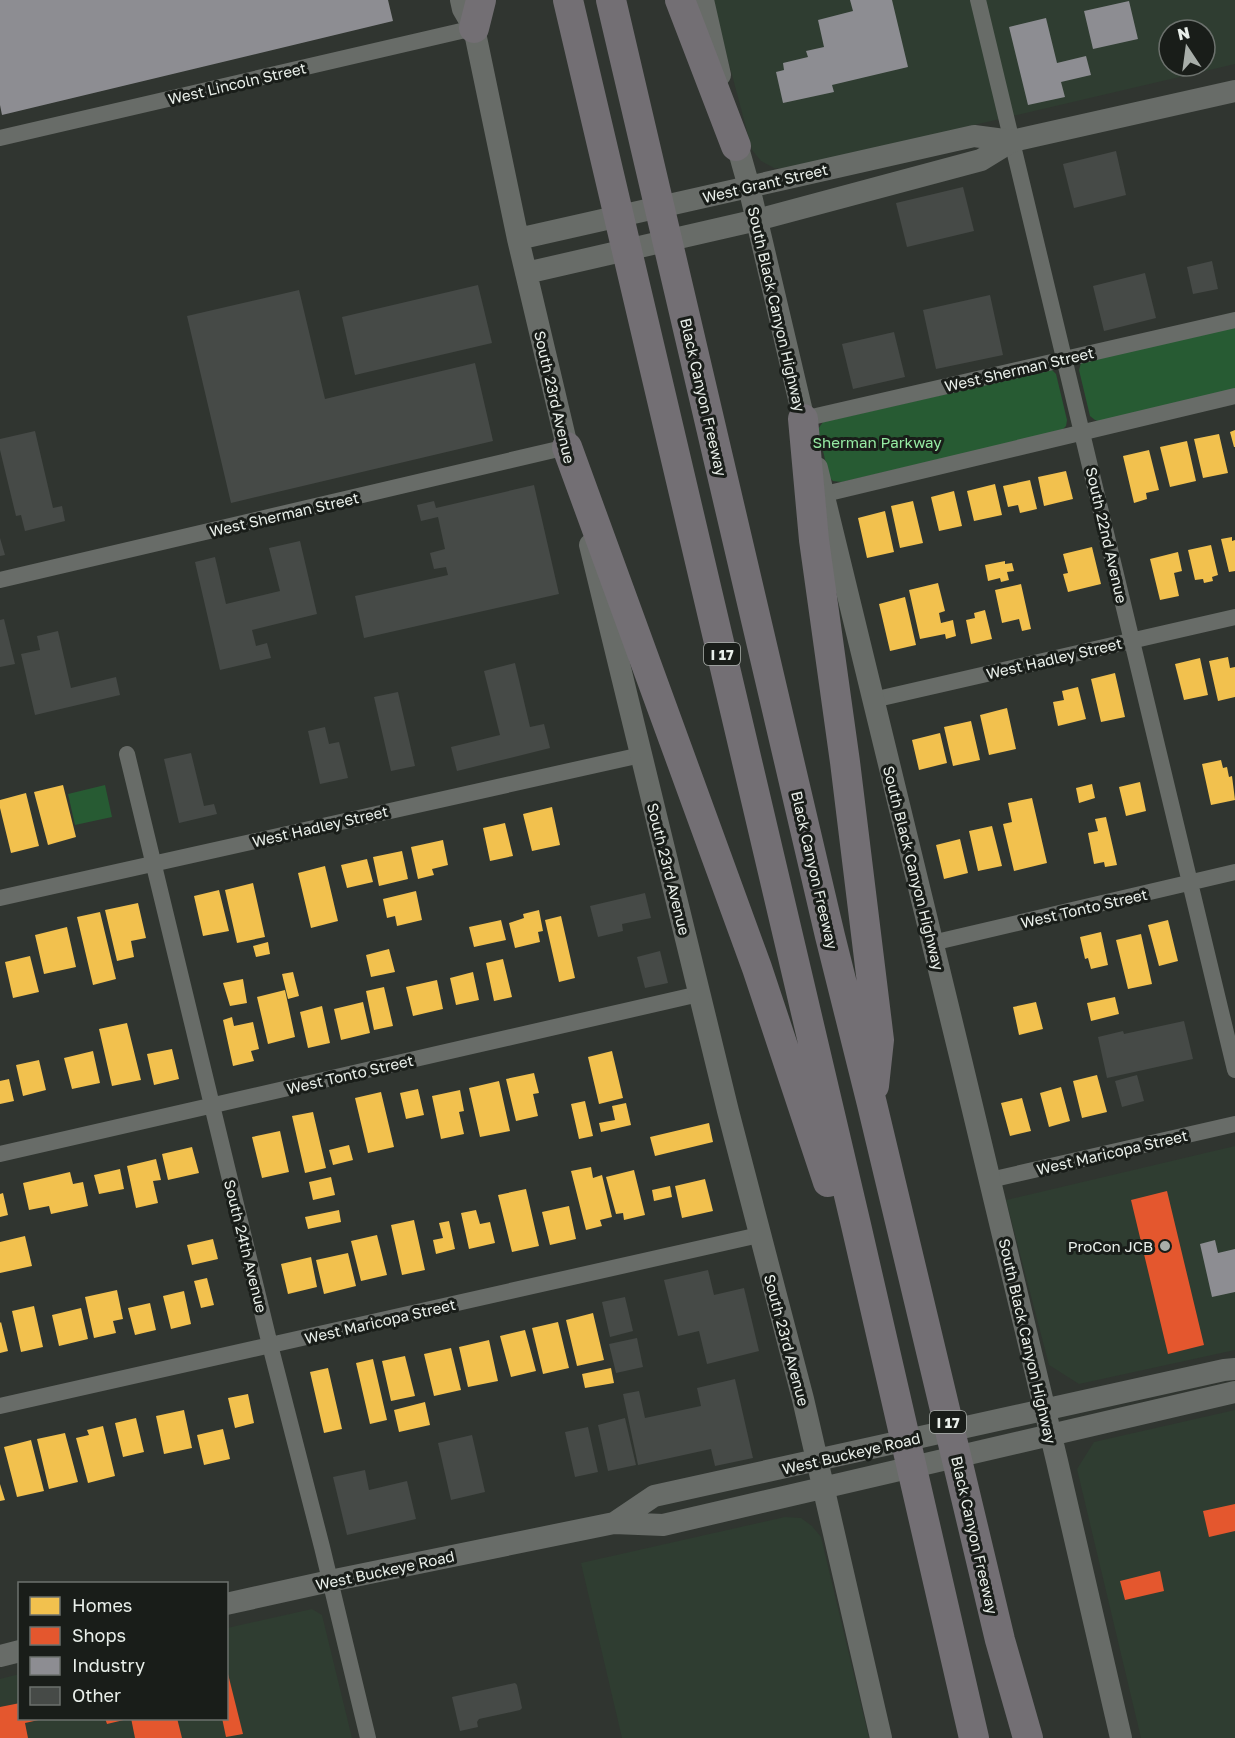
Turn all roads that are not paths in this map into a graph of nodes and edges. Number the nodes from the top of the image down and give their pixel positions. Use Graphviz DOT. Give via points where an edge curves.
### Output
graph roads {
  1 [pos="461,0"];
  2 [pos="481,0"];
  3 [pos="568,0"];
  4 [pos="611,0"];
  5 [pos="680,0"];
  6 [pos="703,0"];
  7 [pos="978,0"];
  8 [pos="474,28"];
  9 [pos="1235,91"];
  10 [pos="0,138"];
  11 [pos="1012,141"];
  12 [pos="736,146"];
  13 [pos="749,187"];
  14 [pos="757,220"];
  15 [pos="518,239"];
  16 [pos="526,273"];
  17 [pos="1235,320"];
  18 [pos="1065,359"];
  19 [pos="1235,396"];
  20 [pos="803,419"];
  21 [pos="1082,432"];
  22 [pos="567,447"];
  23 [pos="825,494"];
  24 [pos="0,580"];
  25 [pos="1235,617"];
  26 [pos="1132,640"];
  27 [pos="873,700"];
  28 [pos="127,754"];
  29 [pos="641,755"];
  30 [pos="155,863"];
  31 [pos="1235,872"];
  32 [pos="1190,883"];
  33 [pos="0,898"];
  34 [pos="932,943"];
  35 [pos="699,994"];
  36 [pos="1235,1070"];
  37 [pos="872,1104"];
  38 [pos="212,1105"];
  39 [pos="1235,1124"];
  40 [pos="0,1154"];
  41 [pos="990,1180"];
  42 [pos="759,1235"];
  43 [pos="876,1308"];
  44 [pos="270,1345"];
  45 [pos="1235,1370"];
  46 [pos="1235,1392"];
  47 [pos="0,1406"];
  48 [pos="1045,1410"];
  49 [pos="1051,1436"];
  50 [pos="818,1461"];
  51 [pos="824,1487"];
  52 [pos="614,1523"];
  53 [pos="330,1581"];
  54 [pos="228,1604"];
  55 [pos="18,1652"];
  56 [pos="0,1656"];
  57 [pos="368,1738"];
  58 [pos="881,1738"];
  59 [pos="974,1738"];
  60 [pos="1028,1738"];
  61 [pos="1121,1738"];
  1 -- 8 [label="main road, South 23rd Avenue"];
  2 -- 8 [label="highway"];
  3 -- 43 [label="highway, I 17"];
  4 -- 37 [label="highway, Black Canyon Freeway / I 17"];
  5 -- 12 [label="highway"];
  6 -- 12 [label="main road, South Black Canyon Highway"];
  7 -- 11 [label="street, South 22nd Avenue"];
  8 -- 10 [label="street, West Lincoln Street"];
  8 -- 15 [label="main road, South 23rd Avenue"];
  9 -- 11 [label="main road, West Grant Street"];
  11 -- 13 [label="main road, West Grant Street" via="974,136"];
  11 -- 14 [label="main road, West Grant Street" via="981,160"];
  11 -- 18 [label="street, South 22nd Avenue"];
  12 -- 13 [label="main road, South Black Canyon Highway"];
  13 -- 14 [label="main road, South Black Canyon Highway"];
  13 -- 15 [label="main road, West Grant Street"];
  14 -- 16 [label="main road, West Grant Street"];
  14 -- 20 [label="main road, South Black Canyon Highway"];
  15 -- 16 [label="main road, South 23rd Avenue"];
  16 -- 22 [label="main road, South 23rd Avenue"];
  17 -- 18 [label="street, West Sherman Street"];
  18 -- 20 [label="street, West Sherman Street"];
  18 -- 21 [label="street, South 22nd Avenue"];
  19 -- 21 [label="street"];
  20 -- 23 [label="main road, South Black Canyon Highway"];
  20 -- 37 [label="highway" via="814,540 879,1040"];
  21 -- 23 [label="street"];
  21 -- 26 [label="street, South 22nd Avenue"];
  22 -- 24 [label="street, West Sherman Street"];
  22 -- 29 [label="main road, South 23rd Avenue"];
  22 -- 43 [label="highway" via="757,968 842,1225"];
  23 -- 27 [label="main road, South Black Canyon Highway"];
  25 -- 26 [label="street, West Hadley Street"];
  26 -- 27 [label="street, West Hadley Street"];
  26 -- 32 [label="street, South 22nd Avenue"];
  27 -- 34 [label="main road, South Black Canyon Highway"];
  28 -- 30 [label="street, South 24th Avenue"];
  29 -- 30 [label="street, West Hadley Street"];
  29 -- 35 [label="main road, South 23rd Avenue"];
  30 -- 33 [label="street, West Hadley Street"];
  30 -- 38 [label="street, South 24th Avenue"];
  31 -- 32 [label="street, West Tonto Street"];
  32 -- 34 [label="street, West Tonto Street"];
  32 -- 36 [label="street, South 22nd Avenue"];
  34 -- 41 [label="main road, South Black Canyon Highway"];
  35 -- 38 [label="street, West Tonto Street"];
  35 -- 42 [label="main road, South 23rd Avenue"];
  37 -- 60 [label="highway, Black Canyon Freeway / I 17" via="997,1629"];
  38 -- 40 [label="street, West Tonto Street"];
  38 -- 44 [label="street, South 24th Avenue"];
  39 -- 41 [label="street, West Maricopa Street"];
  41 -- 48 [label="main road, South Black Canyon Highway"];
  42 -- 44 [label="street, West Maricopa Street"];
  42 -- 50 [label="main road, South 23rd Avenue"];
  43 -- 59 [label="highway, I 17"];
  44 -- 47 [label="street, West Maricopa Street"];
  44 -- 53 [label="street, South 24th Avenue"];
  45 -- 48 [label="main road, West Buckeye Road"];
  46 -- 49 [label="main road, West Buckeye Road"];
  48 -- 49 [label="main road, South Black Canyon Highway"];
  48 -- 50 [label="main road, West Buckeye Road"];
  49 -- 51 [label="main road, West Buckeye Road"];
  49 -- 61 [label="main road, South Black Canyon Highway"];
  50 -- 51 [label="main road, South 23rd Avenue"];
  50 -- 52 [label="main road, West Buckeye Road" via="654,1496"];
  51 -- 52 [label="main road, West Buckeye Road" via="663,1525"];
  51 -- 58 [label="main road, South 23rd Avenue"];
  52 -- 53 [label="main road, West Buckeye Road"];
  53 -- 54 [label="main road, West Buckeye Road"];
  53 -- 57 [label="street, South 24th Avenue"];
  55 -- 56 [label="main road"];
}
